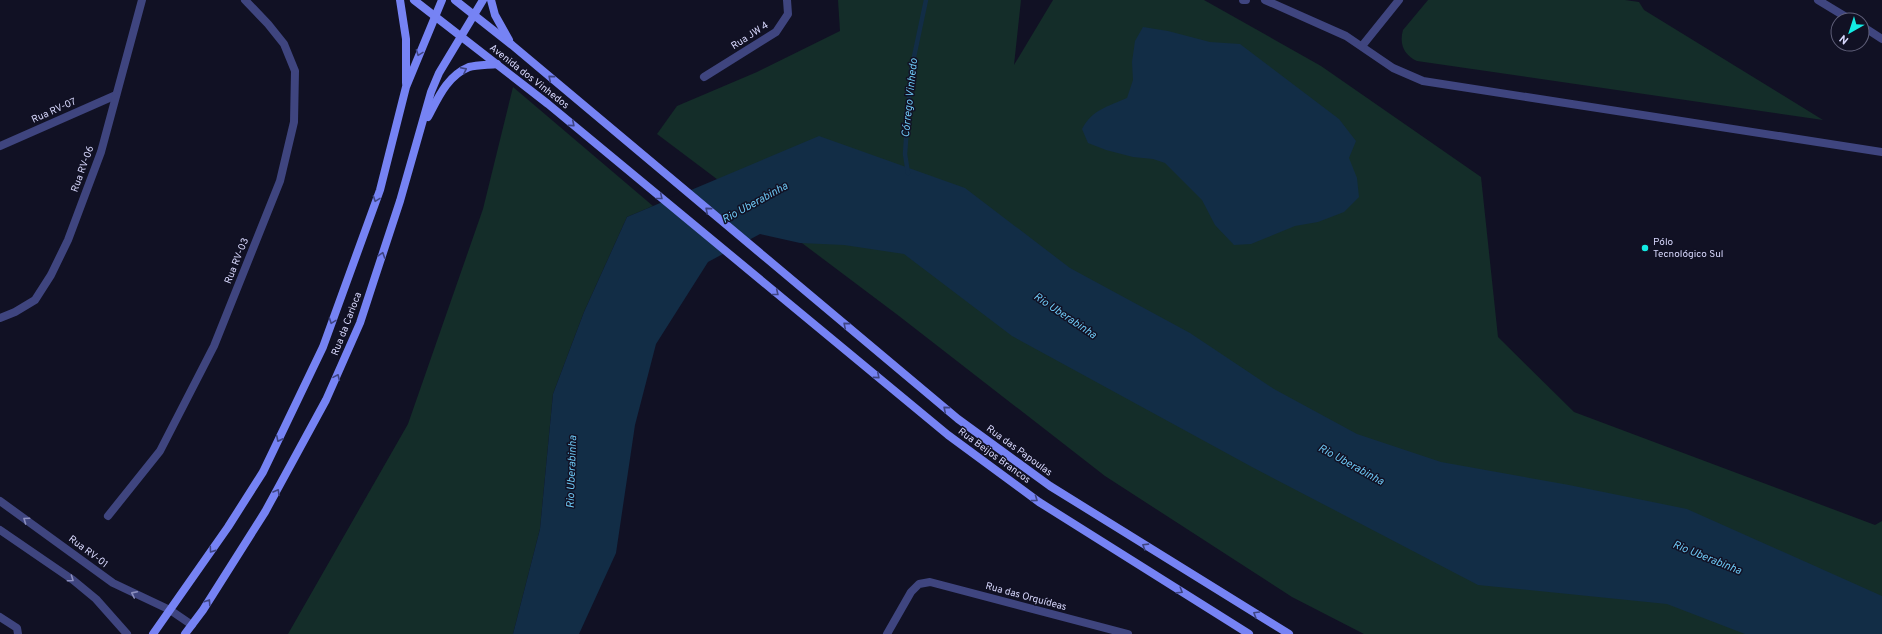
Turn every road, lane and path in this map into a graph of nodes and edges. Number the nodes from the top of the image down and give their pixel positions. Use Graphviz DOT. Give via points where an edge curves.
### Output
graph roads {
  1 [pos="142,0"];
  2 [pos="245,0"];
  3 [pos="400,0"];
  4 [pos="414,0"];
  5 [pos="442,0"];
  6 [pos="455,0"];
  7 [pos="483,0"];
  8 [pos="491,0"];
  9 [pos="787,0"];
  10 [pos="1243,0"];
  11 [pos="1246,0"];
  12 [pos="1265,0"];
  13 [pos="1399,0"];
  14 [pos="1818,0"];
  15 [pos="1838,12"];
  16 [pos="474,14"];
  17 [pos="434,17"];
  18 [pos="1870,31"];
  19 [pos="460,37"];
  20 [pos="1882,39"];
  21 [pos="512,44"];
  22 [pos="1362,46"];
  23 [pos="498,64"];
  24 [pos="704,77"];
  25 [pos="406,87"];
  26 [pos="116,95"];
  27 [pos="418,135"];
  28 [pos="0,146"];
  29 [pos="1882,152"];
  30 [pos="640,153"];
  31 [pos="746,268"];
  32 [pos="0,318"];
  33 [pos="0,501"];
  34 [pos="108,516"];
  35 [pos="0,530"];
  36 [pos="170,610"];
  37 [pos="0,617"];
  38 [pos="192,625"];
  39 [pos="889,633"];
  40 [pos="18,634"];
  41 [pos="128,634"];
  42 [pos="153,634"];
  43 [pos="185,634"];
  44 [pos="1128,634"];
  45 [pos="1249,634"];
  46 [pos="1290,634"];
  1 -- 26 [label="street, Rua RV-06"];
  2 -- 34 [label="street, Rua RV-03" via="284,44 295,71 294,122 280,181 214,346 160,451"];
  3 -- 25 [label="main road" via="406,39"];
  4 -- 17 [label="main road, Avenida dos Vinhedos"];
  5 -- 17 [label="main road, Rua da Carioca"];
  6 -- 16 [label="main road, Avenida dos Vinhedos"];
  7 -- 16 [label="main road, Rua da Carioca"];
  8 -- 21 [label="main road" via="494,15"];
  9 -- 24 [label="street, Rua JW 4" via="788,14 776,32"];
  10 -- 11 [label="street"];
  12 -- 22 [label="street" via="1334,30"];
  13 -- 22 [label="street"];
  14 -- 15 [label="street"];
  16 -- 19 [label="main road, Rua da Carioca"];
  16 -- 21 [label="main road, Avenida dos Vinhedos"];
  17 -- 19 [label="main road, Avenida dos Vinhedos"];
  17 -- 25 [label="main road, Rua da Carioca, one-way"];
  18 -- 20 [label="street"];
  19 -- 23 [label="main road, Avenida dos Vinhedos"];
  19 -- 27 [label="main road, Rua da Carioca" via="439,73"];
  30 -- 21 [label="main road, Avenida dos Vinhedos, one-way"];
  22 -- 29 [label="street" via="1393,68 1423,81"];
  27 -- 23 [label="main road, one-way" via="443,87 457,74 470,67"];
  23 -- 31 [label="main road, Avenida dos Vinhedos, one-way"];
  25 -- 36 [label="main road, Rua da Carioca, one-way" via="380,190 323,347 263,472"];
  26 -- 28 [label="street, Rua RV-07"];
  26 -- 32 [label="street, Rua RV-06" via="101,152 68,240 51,274 35,300"];
  38 -- 27 [label="main road, Rua da Carioca, one-way" via="265,512 326,400 360,323 400,201"];
  46 -- 30 [label="main road, Rua das Papoulas, one-way" via="1050,486 958,419"];
  31 -- 45 [label="main road, Rua Beijos Brancos, one-way" via="948,435 1039,502"];
  36 -- 33 [label="street, Rua RV-01, one-way" via="113,583"];
  35 -- 41 [label="street, one-way" via="73,580 96,599"];
  36 -- 38 [label="street, Rua RV-01"];
  36 -- 42 [label="main road, Rua da Carioca"];
  37 -- 40 [label="street" via="17,628"];
  38 -- 43 [label="main road, Rua da Carioca"];
  39 -- 44 [label="street, Rua das Orquídeas" via="911,592 919,584 930,582"];
}
